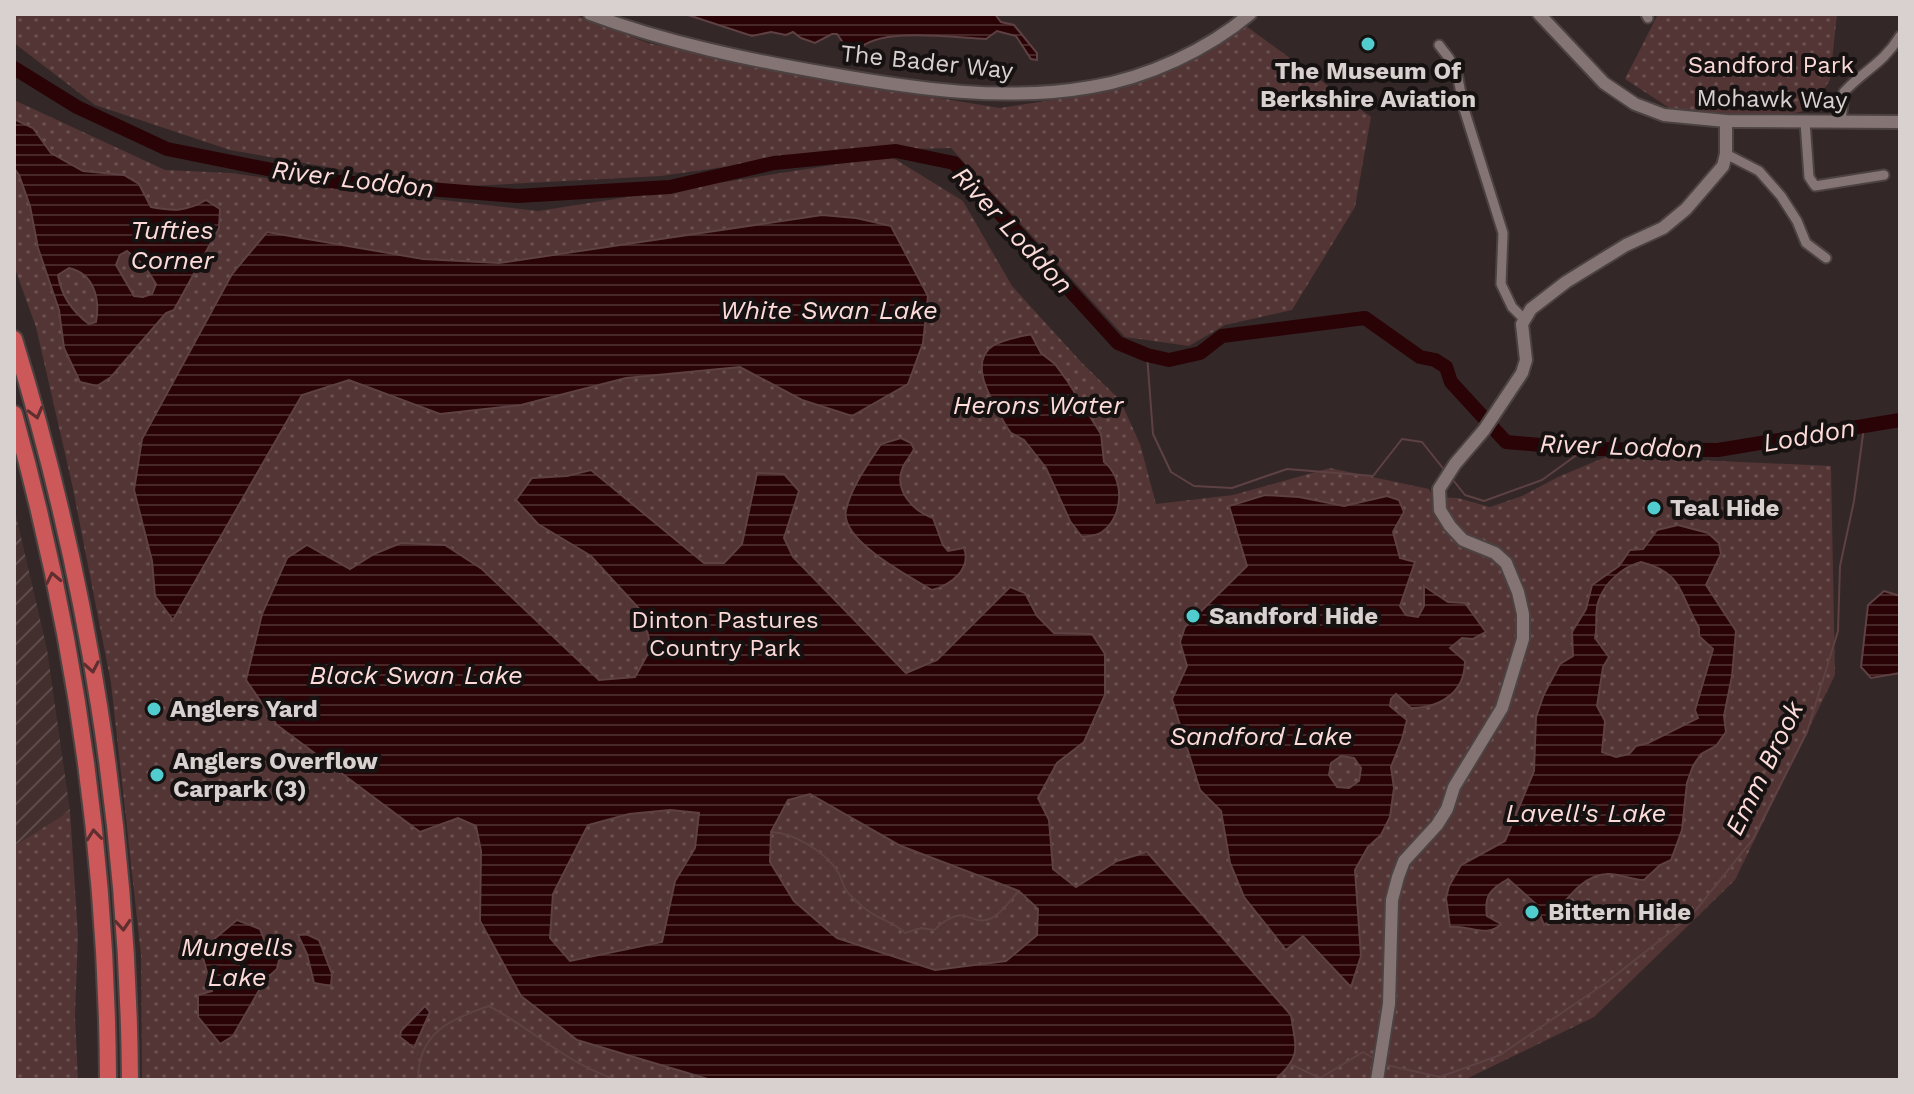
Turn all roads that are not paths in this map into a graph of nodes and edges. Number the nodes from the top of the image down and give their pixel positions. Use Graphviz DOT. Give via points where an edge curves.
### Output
graph roads {
  1 [pos="590,14"];
  2 [pos="1250,14"];
  3 [pos="1539,14"];
  4 [pos="1900,36"];
  5 [pos="1439,45"];
  6 [pos="1892,50"];
  7 [pos="1900,58"];
  8 [pos="1726,121"];
  9 [pos="1805,122"];
  10 [pos="1841,122"];
  11 [pos="1900,122"];
  12 [pos="1726,154"];
  13 [pos="1877,173"];
  14 [pos="1826,258"];
  15 [pos="1524,319"];
  16 [pos="14,339"];
  17 [pos="14,414"];
  18 [pos="1378,1075"];
  19 [pos="108,1080"];
  20 [pos="130,1080"];
  1 -- 2 [label="street, The Bader Way" via="647,34 777,65 1000,94 1063,91 1127,79 1172,61"];
  3 -- 8 [label="street, Mohawk Way" via="1604,83 1635,104 1678,119"];
  4 -- 6 [label="street"];
  5 -- 15 [label="street" via="1457,73 1503,233 1501,284"];
  6 -- 7 [label="street"];
  6 -- 10 [label="street" via="1844,92"];
  8 -- 9 [label="street, Mohawk Way"];
  8 -- 12 [label="street"];
  9 -- 10 [label="street, Mohawk Way"];
  9 -- 13 [label="street" via="1809,177 1815,186"];
  10 -- 11 [label="street, Mohawk Way"];
  12 -- 14 [label="street" via="1759,171 1781,196 1806,243"];
  12 -- 15 [label="street" via="1712,181 1663,228 1566,282"];
  15 -- 18 [label="street" via="1522,373 1441,484 1438,499 1440,510 1463,540 1506,563 1523,614 1523,639 1496,719 1454,787 1447,809 1404,861 1398,877"];
  16 -- 20 [label="highway, one-way" via="66,535 100,717 123,920"];
  19 -- 17 [label="highway, one-way" via="102,922 81,733 54,580"];
}
